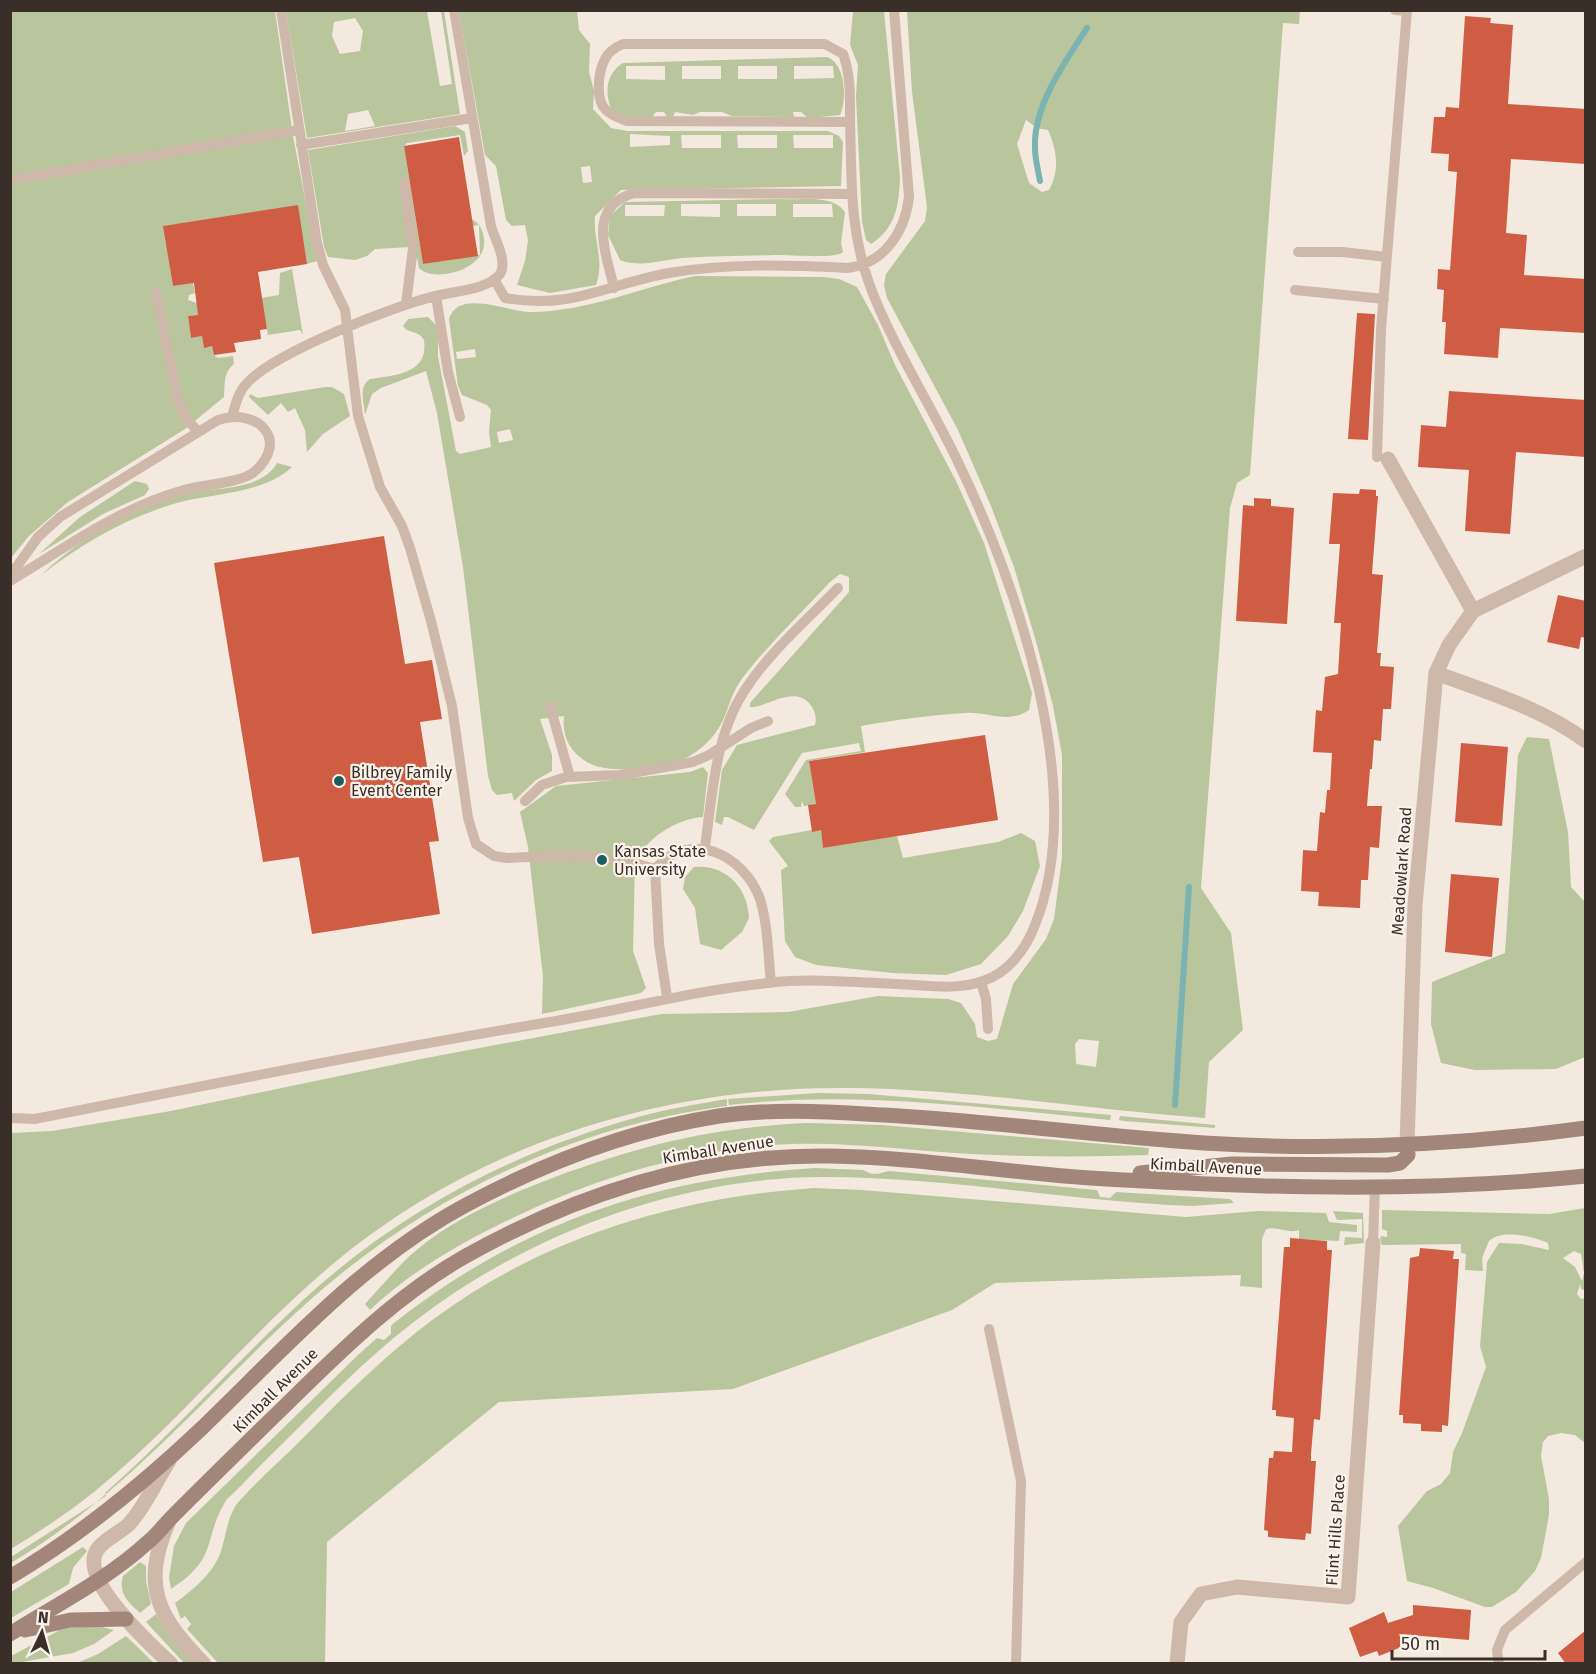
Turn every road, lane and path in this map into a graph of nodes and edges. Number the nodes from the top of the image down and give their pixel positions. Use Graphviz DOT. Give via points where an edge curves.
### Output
graph roads {
  1 [pos="280,10"];
  2 [pos="454,10"];
  3 [pos="894,10"];
  4 [pos="1395,10"];
  5 [pos="1407,11"];
  6 [pos="472,118"];
  7 [pos="850,122"];
  8 [pos="299,130"];
  9 [pos="301,146"];
  10 [pos="10,180"];
  11 [pos="404,183"];
  12 [pos="852,194"];
  13 [pos="1299,252"];
  14 [pos="1387,257"];
  15 [pos="864,266"];
  16 [pos="494,279"];
  17 [pos="615,288"];
  18 [pos="1295,290"];
  19 [pos="156,292"];
  20 [pos="436,296"];
  21 [pos="1384,299"];
  22 [pos="406,304"];
  23 [pos="349,328"];
  24 [pos="232,416"];
  25 [pos="460,417"];
  26 [pos="198,432"];
  27 [pos="1382,458"];
  28 [pos="1586,556"];
  29 [pos="10,576"];
  30 [pos="10,581"];
  31 [pos="838,588"];
  32 [pos="1473,611"];
  33 [pos="1436,673"];
  34 [pos="549,706"];
  35 [pos="768,721"];
  36 [pos="1586,741"];
  37 [pos="722,747"];
  38 [pos="570,777"];
  39 [pos="525,801"];
  40 [pos="705,847"];
  41 [pos="655,869"];
  42 [pos="771,982"];
  43 [pos="981,982"];
  44 [pos="667,997"];
  45 [pos="988,1029"];
  46 [pos="10,1118"];
  47 [pos="1586,1128"];
  48 [pos="1407,1144"];
  49 [pos="1586,1176"];
  50 [pos="1087,1178"];
  51 [pos="1375,1187"];
  52 [pos="1373,1243"];
  53 [pos="988,1329"];
  54 [pos="172,1456"];
  55 [pos="170,1519"];
  56 [pos="1586,1562"];
  57 [pos="10,1577"];
  58 [pos="97,1579"];
  59 [pos="126,1619"];
  60 [pos="10,1634"];
  61 [pos="171,1664"];
  62 [pos="204,1664"];
  63 [pos="1016,1664"];
  64 [pos="1177,1664"];
  65 [pos="1499,1664"];
  1 -- 8 [label="lane"];
  2 -- 6 [label="lane"];
  3 -- 15 [label="lane" via="909,197 907,218 880,256"];
  4 -- 5 [label="lane"];
  5 -- 14 [label="lane"];
  6 -- 9 [label="lane"];
  6 -- 16 [label="lane" via="490,226 502,257 503,266"];
  7 -- 7 [label="lane" via="627,121 604,109 599,94 600,74 605,58 623,44 825,45 843,54 847,64"];
  7 -- 12 [label="lane"];
  8 -- 9 [label="lane"];
  8 -- 10 [label="lane"];
  9 -- 23 [label="lane" via="317,243"];
  11 -- 22 [label="lane" via="413,248"];
  12 -- 15 [label="lane" via="854,232"];
  12 -- 17 [label="lane" via="621,196 611,204 603,227"];
  13 -- 14 [label="lane"];
  14 -- 21 [label="lane"];
  15 -- 17 [label="lane" via="707,267 644,278"];
  15 -- 43 [label="lane" via="895,340 977,502 1015,606 1043,711 1050,757 1053,827 1044,899 1035,926 1015,959 1000,973"];
  16 -- 17 [label="lane" via="505,298 520,301 559,302"];
  16 -- 20 [label="lane"];
  18 -- 21 [label="lane"];
  19 -- 26 [label="lane" via="178,400"];
  20 -- 22 [label="lane"];
  20 -- 25 [label="lane" via="448,372"];
  21 -- 27 [label="lane"];
  22 -- 23 [label="lane"];
  23 -- 24 [label="lane" via="261,371 242,388"];
  23 -- 41 [label="lane" via="358,416 380,487 406,537 431,621 452,706 468,818 476,844 494,856 507,858 596,855"];
  24 -- 26 [label="lane"];
  24 -- 30 [label="lane" via="251,417 267,431 268,455 252,474 183,490 123,513"];
  26 -- 29 [label="lane" via="60,517 38,537"];
  27 -- 32 [label="street"];
  28 -- 32 [label="street, Meadowlark Road"];
  31 -- 37 [label="lane" via="751,681 734,710"];
  32 -- 33 [label="street, Meadowlark Road" via="1449,645"];
  33 -- 36 [label="street" via="1509,700 1553,720"];
  33 -- 48 [label="street, Meadowlark Road" via="1415,905"];
  34 -- 38 [label="lane"];
  35 -- 37 [label="lane"];
  37 -- 38 [label="lane" via="673,768"];
  37 -- 40 [label="lane"];
  38 -- 39 [label="lane" via="551,781"];
  40 -- 41 [label="lane" via="687,848 666,856"];
  40 -- 42 [label="lane" via="750,879 759,899"];
  41 -- 44 [label="lane" via="658,944"];
  42 -- 43 [label="lane" via="952,987"];
  42 -- 44 [label="lane"];
  43 -- 45 [label="lane"];
  44 -- 46 [label="lane" via="35,1119"];
  47 -- 48 [label="main road, Kimball Avenue"];
  48 -- 50 [label="main road" via="1408,1155 1400,1163 1388,1165 1232,1164"];
  48 -- 54 [label="main road, Kimball Avenue" via="1206,1143 842,1112 720,1116 634,1136 500,1188 388,1254 282,1346"];
  49 -- 51 [label="main road, Kimball Avenue"];
  50 -- 51 [label="main road, Kimball Avenue"];
  50 -- 55 [label="main road, Kimball Avenue" via="902,1160 774,1157 700,1168 603,1193 458,1260 392,1308 338,1354"];
  51 -- 52 [label="lane"];
  52 -- 64 [label="street, Flint Hills Place" via="1348,1597 1237,1587 1201,1594 1181,1622"];
  53 -- 63 [label="lane" via="1021,1481"];
  54 -- 57 [label="main road, Kimball Avenue" via="86,1528"];
  54 -- 58 [label="street" via="130,1523 97,1550 93,1564"];
  55 -- 58 [label="main road, Kimball Avenue" via="148,1543"];
  55 -- 62 [label="street" via="158,1547 159,1606 184,1644"];
  56 -- 65 [label="lane" via="1505,1630 1497,1650"];
  58 -- 59 [label="street"];
  58 -- 60 [label="main road, Kimball Avenue"];
  59 -- 60 [label="main road" via="71,1620"];
  59 -- 61 [label="street"];
}
